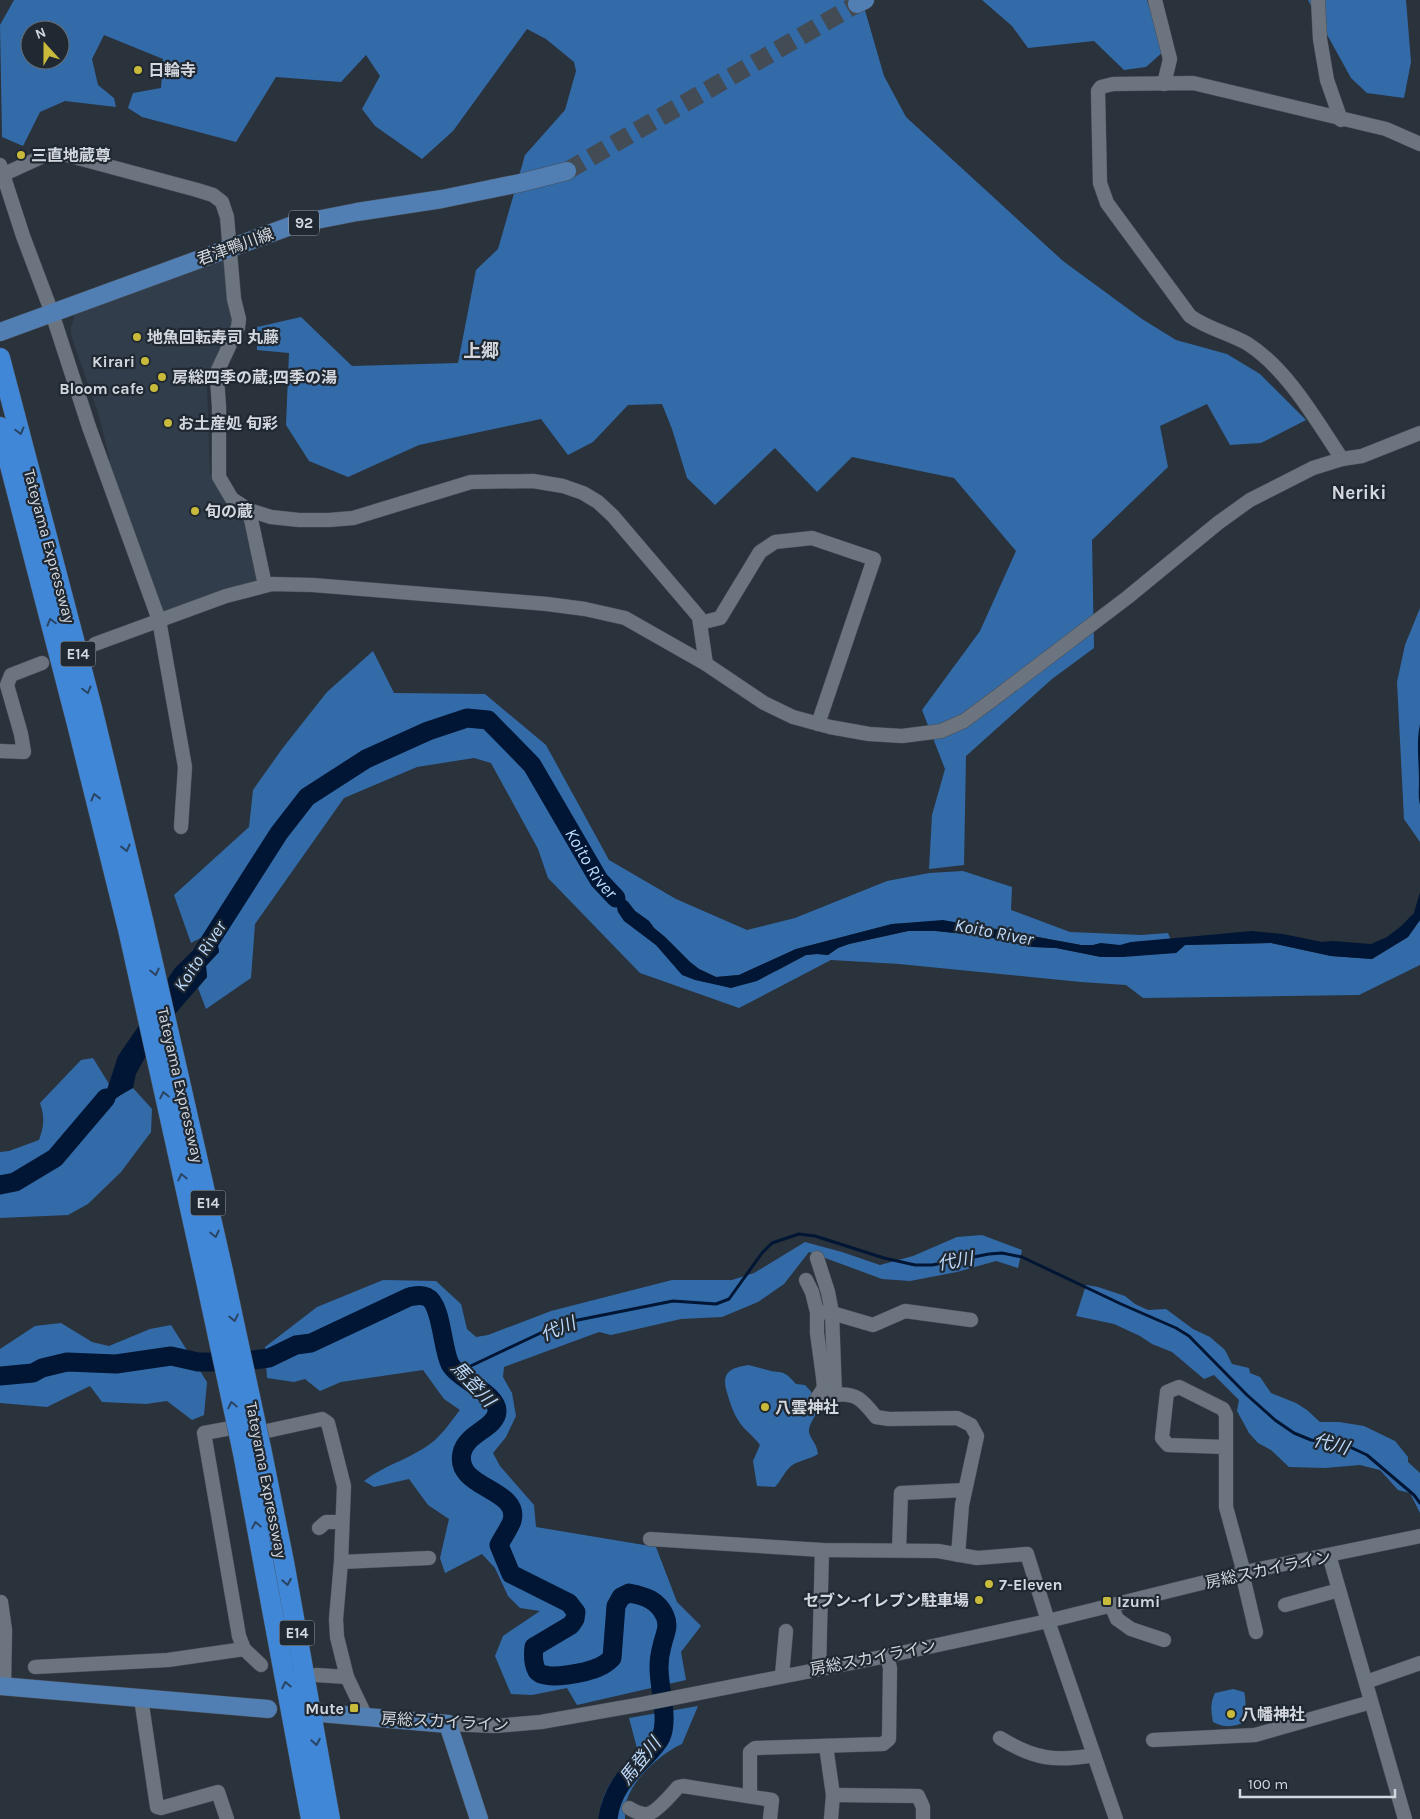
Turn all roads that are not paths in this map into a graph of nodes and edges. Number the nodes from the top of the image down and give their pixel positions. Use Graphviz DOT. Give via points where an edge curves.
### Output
graph roads {
  1 [pos="1155,0"];
  2 [pos="1318,0"];
  3 [pos="1164,84"];
  4 [pos="1341,120"];
  5 [pos="1420,144"];
  6 [pos="566,171"];
  7 [pos="1,172"];
  8 [pos="230,248"];
  9 [pos="52,312"];
  10 [pos="0,332"];
  11 [pos="0,358"];
  12 [pos="0,427"];
  13 [pos="1420,433"];
  14 [pos="0,453"];
  15 [pos="1342,459"];
  16 [pos="249,510"];
  17 [pos="27,532"];
  18 [pos="266,585"];
  19 [pos="159,620"];
  20 [pos="700,624"];
  21 [pos="95,644"];
  22 [pos="42,663"];
  23 [pos="706,664"];
  24 [pos="818,724"];
  25 [pos="0,751"];
  26 [pos="181,827"];
  27 [pos="136,926"];
  28 [pos="817,1258"];
  29 [pos="806,1280"];
  30 [pos="817,1312"];
  31 [pos="832,1313"];
  32 [pos="971,1320"];
  33 [pos="816,1400"];
  34 [pos="226,1429"];
  35 [pos="257,1444"];
  36 [pos="1225,1448"];
  37 [pos="965,1490"];
  38 [pos="342,1522"];
  39 [pos="319,1528"];
  40 [pos="1420,1536"];
  41 [pos="650,1539"];
  42 [pos="822,1550"];
  43 [pos="899,1550"];
  44 [pos="958,1554"];
  45 [pos="1329,1555"];
  46 [pos="429,1558"];
  47 [pos="341,1562"];
  48 [pos="1244,1573"];
  49 [pos="1340,1590"];
  50 [pos="1,1602"];
  51 [pos="1111,1605"];
  52 [pos="1285,1605"];
  53 [pos="1048,1621"];
  54 [pos="786,1631"];
  55 [pos="1256,1632"];
  56 [pos="1164,1640"];
  57 [pos="244,1649"];
  58 [pos="887,1656"];
  59 [pos="1420,1663"];
  60 [pos="261,1665"];
  61 [pos="35,1666"];
  62 [pos="819,1668"];
  63 [pos="316,1675"];
  64 [pos="782,1675"];
  65 [pos="347,1677"];
  66 [pos="1366,1682"];
  67 [pos="2,1686"];
  68 [pos="141,1698"];
  69 [pos="1371,1702"];
  70 [pos="268,1709"];
  71 [pos="320,1713"];
  72 [pos="366,1717"];
  73 [pos="448,1724"];
  74 [pos="1000,1738"];
  75 [pos="1152,1740"];
  76 [pos="826,1746"];
  77 [pos="1094,1755"];
  78 [pos="750,1790"];
  79 [pos="834,1795"];
  80 [pos="629,1808"];
  81 [pos="227,1819"];
  82 [pos="311,1819"];
  83 [pos="330,1819"];
  84 [pos="479,1819"];
  85 [pos="770,1819"];
  86 [pos="831,1819"];
  87 [pos="923,1819"];
  88 [pos="1116,1819"];
  89 [pos="1405,1819"];
  1 -- 3 [label="street" via="1170,59"];
  2 -- 4 [label="street" via="1327,80"];
  3 -- 4 [label="street" via="1193,83"];
  3 -- 15 [label="street" via="1112,84 1098,91 1100,182 1107,203 1190,316 1247,344 1272,362"];
  4 -- 5 [label="street" via="1386,130"];
  6 -- 8 [label="main road, 君津鴨川線 / 92" via="442,199 296,224"];
  7 -- 8 [label="street" via="48,154 63,154 213,195 222,202 227,217"];
  7 -- 9 [label="street"];
  8 -- 9 [label="main road, 君津鴨川線 / 92"];
  8 -- 16 [label="street" via="239,319 218,370 219,477 232,499"];
  9 -- 10 [label="main road, 君津鴨川線 / 92"];
  9 -- 19 [label="street" via="89,428"];
  11 -- 27 [label="highway, Tateyama Expressway / E14, one-way" via="92,708"];
  12 -- 17 [label="highway, Tateyama Expressway / E14"];
  13 -- 15 [label="street" via="1362,456"];
  14 -- 17 [label="highway"];
  15 -- 24 [label="street" via="1313,468 1250,500 964,721 941,731 902,736 869,734"];
  16 -- 18 [label="street"];
  16 -- 20 [label="street" via="271,517 299,520 345,519 471,482 533,481 562,486 598,502 612,516 699,617"];
  27 -- 17 [label="highway, Tateyama Expressway / E14, one-way"];
  18 -- 19 [label="street"];
  18 -- 23 [label="street" via="313,585 585,609 625,618"];
  19 -- 21 [label="street"];
  19 -- 26 [label="street" via="185,767"];
  20 -- 23 [label="street"];
  20 -- 24 [label="street" via="720,618 760,552 775,542 812,538 874,559"];
  22 -- 25 [label="street" via="12,675 6,685 24,752"];
  23 -- 24 [label="street" via="764,703 793,717"];
  27 -- 35 [label="highway, Tateyama Expressway / E14, bridge" via="214,1273"];
  28 -- 31 [label="street"];
  29 -- 30 [label="street"];
  30 -- 31 [label="street"];
  30 -- 33 [label="street" via="824,1388"];
  31 -- 32 [label="street" via="873,1325 905,1311"];
  31 -- 37 [label="street" via="835,1395 858,1398 876,1416 889,1419 957,1418 971,1426 977,1436"];
  34 -- 57 [label="street" via="204,1433 239,1636"];
  35 -- 38 [label="street" via="322,1419 328,1423 344,1486"];
  82 -- 35 [label="highway, Tateyama Expressway / E14, one-way"];
  35 -- 83 [label="highway, Tateyama Expressway / E14, one-way" via="284,1562"];
  36 -- 36 [label="street" via="1226,1415 1223,1409 1179,1387 1167,1392 1162,1438 1168,1445"];
  36 -- 48 [label="street" via="1226,1507"];
  37 -- 43 [label="street" via="901,1493"];
  37 -- 44 [label="street"];
  38 -- 39 [label="street" via="326,1522"];
  38 -- 47 [label="street"];
  40 -- 45 [label="street, 房総スカイライン"];
  41 -- 42 [label="street"];
  42 -- 43 [label="street"];
  42 -- 62 [label="street"];
  43 -- 44 [label="street"];
  44 -- 53 [label="street" via="977,1558 1027,1554"];
  45 -- 48 [label="street, 房総スカイライン"];
  45 -- 49 [label="street"];
  46 -- 47 [label="street"];
  47 -- 65 [label="street" via="336,1619"];
  48 -- 51 [label="street, 房総スカイライン"];
  48 -- 55 [label="street"];
  49 -- 52 [label="street"];
  49 -- 66 [label="street"];
  50 -- 67 [label="street" via="6,1630"];
  51 -- 53 [label="street, 房総スカイライン"];
  51 -- 56 [label="street" via="1117,1619 1131,1630"];
  53 -- 58 [label="street, 房総スカイライン"];
  53 -- 77 [label="street"];
  54 -- 64 [label="street"];
  57 -- 60 [label="street"];
  57 -- 61 [label="street" via="168,1660"];
  58 -- 62 [label="street, 房総スカイライン"];
  58 -- 76 [label="street" via="890,1668 889,1739 883,1744"];
  59 -- 66 [label="street"];
  62 -- 64 [label="street, 房総スカイライン"];
  63 -- 65 [label="street"];
  64 -- 73 [label="street, 房総スカイライン" via="541,1722 494,1726"];
  65 -- 72 [label="street"];
  66 -- 69 [label="street"];
  67 -- 68 [label="main road"];
  68 -- 70 [label="main road"];
  68 -- 81 [label="street" via="157,1806 161,1808 218,1792"];
  69 -- 75 [label="street" via="1255,1735"];
  69 -- 89 [label="street"];
  71 -- 72 [label="main road, 房総スカイライン"];
  72 -- 73 [label="main road, 房総スカイライン"];
  73 -- 84 [label="main road"];
  74 -- 77 [label="street" via="1020,1750 1052,1758"];
  76 -- 78 [label="street" via="755,1748 750,1752"];
  76 -- 79 [label="street"];
  77 -- 88 [label="street"];
  79 -- 86 [label="street"];
  79 -- 87 [label="street" via="918,1796 923,1807"];
  80 -- 85 [label="street" via="648,1814 683,1786 772,1800"];
}
